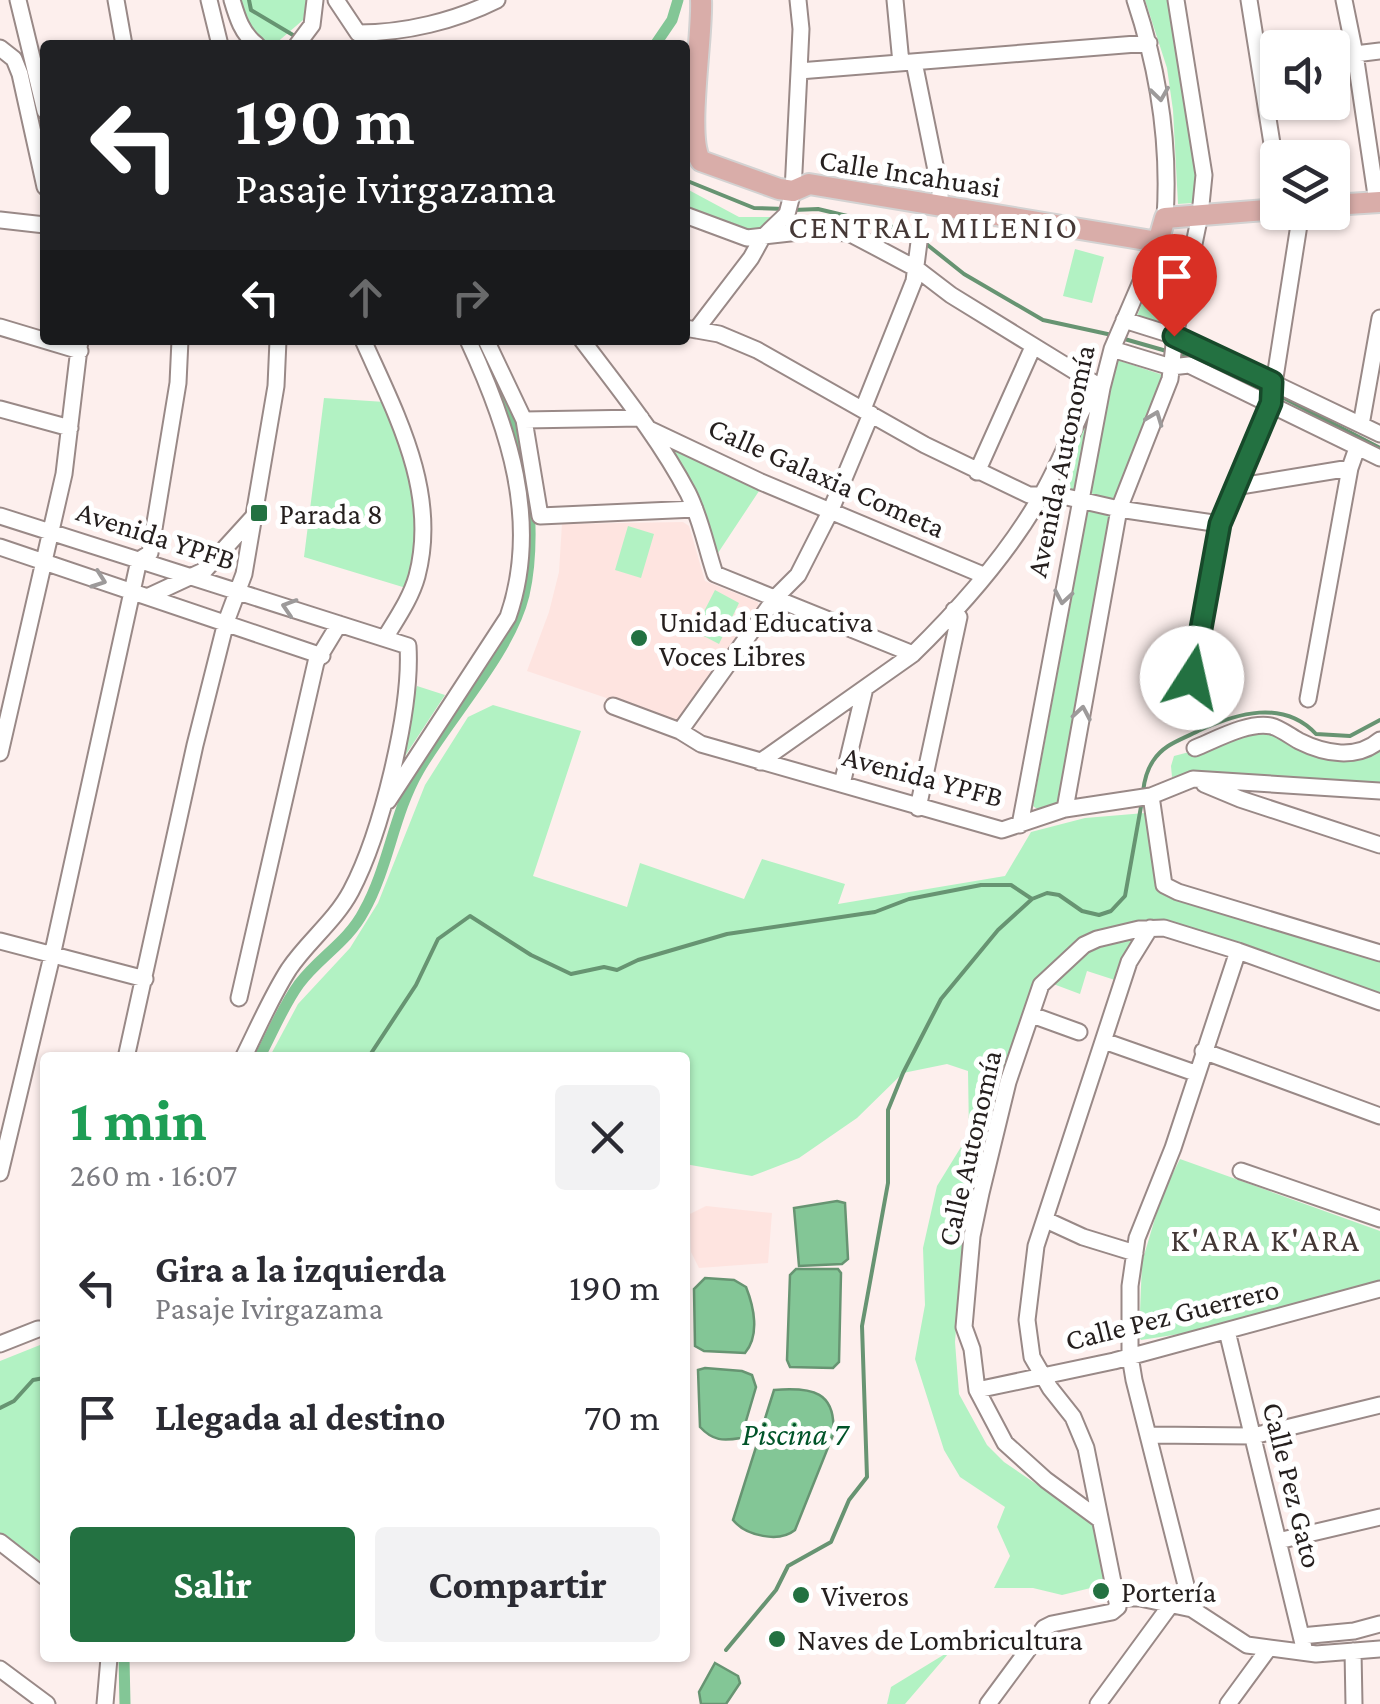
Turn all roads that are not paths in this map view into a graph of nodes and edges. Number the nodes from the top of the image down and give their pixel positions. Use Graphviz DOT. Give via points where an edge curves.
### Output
graph roads {
  1 [pos="18,0"];
  2 [pos="116,0"];
  3 [pos="209,0"];
  4 [pos="232,0"];
  5 [pos="316,0"];
  6 [pos="336,0"];
  7 [pos="497,0"];
  8 [pos="701,0"];
  9 [pos="798,0"];
  10 [pos="894,0"];
  11 [pos="1135,0"];
  12 [pos="1176,0"];
  13 [pos="1249,0"];
  14 [pos="1344,0"];
  15 [pos="123,40"];
  16 [pos="219,40"];
  17 [pos="250,40"];
  18 [pos="300,40"];
  19 [pos="1149,43"];
  20 [pos="0,46"];
  21 [pos="1380,52"];
  22 [pos="1356,54"];
  23 [pos="907,62"];
  24 [pos="800,72"];
  25 [pos="40,90"];
  26 [pos="1271,140"];
  27 [pos="40,164"];
  28 [pos="790,202"];
  29 [pos="1378,202"];
  30 [pos="1350,204"];
  31 [pos="940,207"];
  32 [pos="1260,211"];
  33 [pos="1200,216"];
  34 [pos="690,217"];
  35 [pos="1165,218"];
  36 [pos="0,220"];
  37 [pos="40,224"];
  38 [pos="1298,230"];
  39 [pos="762,238"];
  40 [pos="919,242"];
  41 [pos="1158,242"];
  42 [pos="918,268"];
  43 [pos="1380,318"];
  44 [pos="1124,320"];
  45 [pos="0,327"];
  46 [pos="690,329"];
  47 [pos="40,336"];
  48 [pos="1174,336"];
  49 [pos="80,345"];
  50 [pos="180,345"];
  51 [pos="278,345"];
  52 [pos="365,345"];
  53 [pos="470,345"];
  54 [pos="488,345"];
  55 [pos="586,345"];
  56 [pos="1033,347"];
  57 [pos="1112,349"];
  58 [pos="1171,367"];
  59 [pos="1272,382"];
  60 [pos="1102,388"];
  61 [pos="1271,403"];
  62 [pos="0,409"];
  63 [pos="867,412"];
  64 [pos="524,420"];
  65 [pos="645,423"];
  66 [pos="1361,425"];
  67 [pos="70,428"];
  68 [pos="1380,434"];
  69 [pos="1357,448"];
  70 [pos="1380,458"];
  71 [pos="1350,468"];
  72 [pos="977,472"];
  73 [pos="1234,487"];
  74 [pos="1042,494"];
  75 [pos="1081,501"];
  76 [pos="1119,508"];
  77 [pos="695,509"];
  78 [pos="257,512"];
  79 [pos="830,512"];
  80 [pos="0,516"];
  81 [pos="1220,524"];
  82 [pos="52,531"];
  83 [pos="0,546"];
  84 [pos="44,560"];
  85 [pos="139,560"];
  86 [pos="983,575"];
  87 [pos="192,576"];
  88 [pos="238,590"];
  89 [pos="132,592"];
  90 [pos="149,596"];
  91 [pos="776,597"];
  92 [pos="954,610"];
  93 [pos="226,622"];
  94 [pos="340,624"];
  95 [pos="385,638"];
  96 [pos="913,654"];
  97 [pos="322,656"];
  98 [pos="865,688"];
  99 [pos="1308,699"];
  100 [pos="613,706"];
  101 [pos="1185,716"];
  102 [pos="2,730"];
  103 [pos="680,731"];
  104 [pos="1380,740"];
  105 [pos="1195,748"];
  106 [pos="0,753"];
  107 [pos="760,762"];
  108 [pos="1193,779"];
  109 [pos="842,784"];
  110 [pos="1380,791"];
  111 [pos="1144,797"];
  112 [pos="918,808"];
  113 [pos="1066,809"];
  114 [pos="378,817"];
  115 [pos="1020,825"];
  116 [pos="1380,844"];
  117 [pos="1150,928"];
  118 [pos="0,941"];
  119 [pos="1238,950"];
  120 [pos="1380,953"];
  121 [pos="52,956"];
  122 [pos="145,979"];
  123 [pos="239,998"];
  124 [pos="1380,1002"];
  125 [pos="1032,1014"];
  126 [pos="1078,1032"];
  127 [pos="1104,1041"];
  128 [pos="1203,1051"];
  129 [pos="127,1052"];
  130 [pos="246,1052"];
  131 [pos="1195,1073"];
  132 [pos="16,1108"];
  133 [pos="1380,1116"];
  134 [pos="0,1122"];
  135 [pos="1242,1172"];
  136 [pos="0,1173"];
  137 [pos="1380,1219"];
  138 [pos="1046,1220"];
  139 [pos="1135,1254"];
  140 [pos="1380,1289"];
  141 [pos="40,1329"];
  142 [pos="1227,1331"];
  143 [pos="0,1344"];
  144 [pos="1130,1356"];
  145 [pos="1042,1374"];
  146 [pos="977,1390"];
  147 [pos="1380,1405"];
  148 [pos="1149,1436"];
  149 [pos="1253,1436"];
  150 [pos="1380,1517"];
  151 [pos="1099,1519"];
  152 [pos="0,1542"];
  153 [pos="1278,1542"];
  154 [pos="40,1572"];
  155 [pos="1118,1598"];
  156 [pos="1172,1603"];
  157 [pos="1192,1609"];
  158 [pos="1380,1624"];
  159 [pos="1303,1644"];
  160 [pos="1269,1648"];
  161 [pos="1380,1648"];
  162 [pos="1352,1651"];
  163 [pos="109,1662"];
  164 [pos="0,1669"];
  165 [pos="1354,1703"];
  166 [pos="48,1704"];
  167 [pos="105,1704"];
  168 [pos="988,1704"];
  169 [pos="1098,1704"];
  170 [pos="1228,1704"];
  1 -- 25 [label="street"];
  2 -- 15 [label="street"];
  3 -- 16 [label="street"];
  4 -- 17 [label="street"];
  5 -- 18 [label="street" via="312,24"];
  6 -- 7 [label="street" via="358,34 462,14"];
  8 -- 28 [label="main road, Calle Incahuasi" via="695,153"];
  9 -- 24 [label="street"];
  10 -- 23 [label="street"];
  11 -- 19 [label="street, Avenida Autonomía"];
  12 -- 33 [label="street" via="1204,175"];
  13 -- 26 [label="street"];
  14 -- 22 [label="street"];
  19 -- 23 [label="street"];
  19 -- 35 [label="street, Avenida Autonomía, one-way" via="1169,166"];
  20 -- 27 [label="street" via="20,74"];
  21 -- 22 [label="street"];
  22 -- 29 [label="street"];
  23 -- 24 [label="street"];
  23 -- 31 [label="street"];
  24 -- 28 [label="street"];
  28 -- 31 [label="main road, Calle Incahuasi" via="809,184"];
  28 -- 39 [label="street"];
  29 -- 30 [label="main road"];
  31 -- 41 [label="main road, Calle Incahuasi"];
  32 -- 33 [label="main road"];
  33 -- 35 [label="main road"];
  33 -- 48 [label="street"];
  34 -- 39 [label="street" via="735,236"];
  35 -- 41 [label="main road, Avenida Autonomía"];
  36 -- 37 [label="street"];
  38 -- 59 [label="street"];
  39 -- 42 [label="street" via="849,232"];
  39 -- 46 [label="street"];
  40 -- 42 [label="street"];
  41 -- 44 [label="street, Avenida Autonomía"];
  42 -- 56 [label="street"];
  42 -- 63 [label="street"];
  43 -- 66 [label="street"];
  44 -- 48 [label="street"];
  44 -- 57 [label="street, Avenida Autonomía"];
  45 -- 47 [label="street"];
  46 -- 63 [label="street" via="757,350"];
  48 -- 58 [label="street"];
  48 -- 59 [label="street"];
  49 -- 67 [label="street"];
  50 -- 85 [label="street" via="154,538 150,553"];
  51 -- 78 [label="street"];
  52 -- 95 [label="street" via="410,444 420,494 418,574"];
  53 -- 114 [label="street" via="512,454 522,529 516,595"];
  54 -- 64 [label="street"];
  55 -- 65 [label="street"];
  56 -- 60 [label="street"];
  56 -- 72 [label="street"];
  57 -- 58 [label="street"];
  57 -- 60 [label="street, Avenida Autonomía"];
  58 -- 61 [label="street" via="1188,365"];
  76 -- 58 [label="street, one-way"];
  59 -- 61 [label="street"];
  59 -- 66 [label="street"];
  60 -- 74 [label="street" via="1088,398"];
  60 -- 75 [label="street, Avenida Autonomía"];
  61 -- 69 [label="street"];
  61 -- 73 [label="street"];
  62 -- 67 [label="street"];
  63 -- 72 [label="street"];
  63 -- 79 [label="street"];
  64 -- 65 [label="street, Calle Galaxia Cometa"];
  64 -- 77 [label="street" via="540,516"];
  65 -- 77 [label="street"];
  65 -- 79 [label="street, Calle Galaxia Cometa"];
  66 -- 68 [label="street"];
  67 -- 82 [label="street"];
  69 -- 70 [label="street"];
  69 -- 71 [label="street"];
  71 -- 73 [label="street"];
  71 -- 99 [label="street"];
  72 -- 74 [label="street" via="1029,495"];
  73 -- 81 [label="street"];
  74 -- 75 [label="street"];
  74 -- 86 [label="street"];
  75 -- 76 [label="street"];
  75 -- 115 [label="street, Avenida Autonomía, one-way"];
  76 -- 81 [label="street"];
  113 -- 76 [label="street, one-way"];
  77 -- 91 [label="street" via="715,574"];
  78 -- 87 [label="street"];
  78 -- 88 [label="street"];
  79 -- 86 [label="street, Calle Galaxia Cometa"];
  79 -- 91 [label="street" via="798,575"];
  80 -- 82 [label="street, Avenida YPFB"];
  81 -- 101 [label="street"];
  82 -- 84 [label="street"];
  82 -- 85 [label="street, Avenida YPFB"];
  83 -- 84 [label="street, Avenida YPFB"];
  84 -- 89 [label="street, Avenida YPFB, one-way"];
  84 -- 102 [label="street"];
  85 -- 87 [label="street, Avenida YPFB"];
  85 -- 89 [label="street"];
  86 -- 92 [label="street"];
  87 -- 88 [label="street, Avenida YPFB"];
  87 -- 90 [label="street"];
  88 -- 93 [label="street"];
  94 -- 88 [label="street, Avenida YPFB, one-way"];
  89 -- 90 [label="street, Avenida YPFB"];
  89 -- 121 [label="street"];
  90 -- 93 [label="street, Avenida YPFB"];
  91 -- 96 [label="street"];
  91 -- 103 [label="street"];
  92 -- 96 [label="street"];
  92 -- 112 [label="street" via="959,616"];
  93 -- 97 [label="street, Avenida YPFB"];
  93 -- 122 [label="street"];
  94 -- 95 [label="street, Avenida YPFB"];
  94 -- 97 [label="street"];
  95 -- 114 [label="street, Avenida YPFB" via="408,646 410,675"];
  96 -- 98 [label="street"];
  97 -- 123 [label="street"];
  98 -- 107 [label="street"];
  98 -- 109 [label="street"];
  100 -- 103 [label="street, Avenida YPFB"];
  102 -- 106 [label="street"];
  103 -- 107 [label="street, Avenida YPFB"];
  104 -- 105 [label="street" via="1344,754 1269,725"];
  107 -- 109 [label="street, Avenida YPFB"];
  108 -- 110 [label="street"];
  108 -- 111 [label="street, Avenida YPFB"];
  108 -- 116 [label="street"];
  109 -- 112 [label="street, Avenida YPFB"];
  111 -- 113 [label="street, Avenida YPFB"];
  111 -- 120 [label="street" via="1164,885"];
  112 -- 115 [label="street, Avenida YPFB" via="1002,830"];
  113 -- 115 [label="street, Avenida YPFB"];
  114 -- 130 [label="street" via="353,888 290,968"];
  117 -- 119 [label="street"];
  117 -- 125 [label="street, Calle Autonomía" via="1084,945 1041,985"];
  117 -- 127 [label="street" via="1129,962"];
  118 -- 121 [label="street"];
  119 -- 124 [label="street"];
  119 -- 128 [label="street"];
  121 -- 122 [label="street"];
  121 -- 132 [label="street"];
  122 -- 129 [label="street"];
  125 -- 126 [label="street"];
  125 -- 146 [label="street, Calle Autonomía" via="1002,1104 972,1236 964,1327"];
  127 -- 131 [label="street"];
  127 -- 138 [label="street"];
  128 -- 131 [label="street"];
  128 -- 133 [label="street"];
  131 -- 139 [label="street"];
  132 -- 134 [label="street"];
  132 -- 136 [label="street"];
  135 -- 137 [label="street"];
  138 -- 139 [label="street"];
  138 -- 145 [label="street" via="1027,1320 1032,1357"];
  139 -- 144 [label="street"];
  140 -- 142 [label="street, Calle Pez Guerrero"];
  141 -- 143 [label="street"];
  142 -- 144 [label="street, Calle Pez Guerrero"];
  142 -- 149 [label="street, Calle Pez Gato"];
  144 -- 145 [label="street, Calle Pez Guerrero"];
  144 -- 148 [label="street"];
  145 -- 146 [label="street, Calle Pez Guerrero"];
  145 -- 151 [label="street" via="1080,1430"];
  146 -- 151 [label="street, Calle Autonomía" via="1004,1444"];
  147 -- 149 [label="street"];
  148 -- 149 [label="street"];
  148 -- 157 [label="street"];
  149 -- 153 [label="street, Calle Pez Gato"];
  150 -- 153 [label="street"];
  151 -- 155 [label="street"];
  152 -- 154 [label="street"];
  153 -- 159 [label="street, Calle Pez Gato"];
  155 -- 156 [label="street"];
  155 -- 168 [label="street" via="1112,1612 1044,1628"];
  156 -- 157 [label="street"];
  156 -- 169 [label="street"];
  157 -- 160 [label="street" via="1247,1645"];
  158 -- 159 [label="street"];
  159 -- 160 [label="street"];
  159 -- 162 [label="street"];
  160 -- 170 [label="street"];
  161 -- 162 [label="street"];
  162 -- 165 [label="street"];
  163 -- 167 [label="street"];
  164 -- 166 [label="street"];
}
